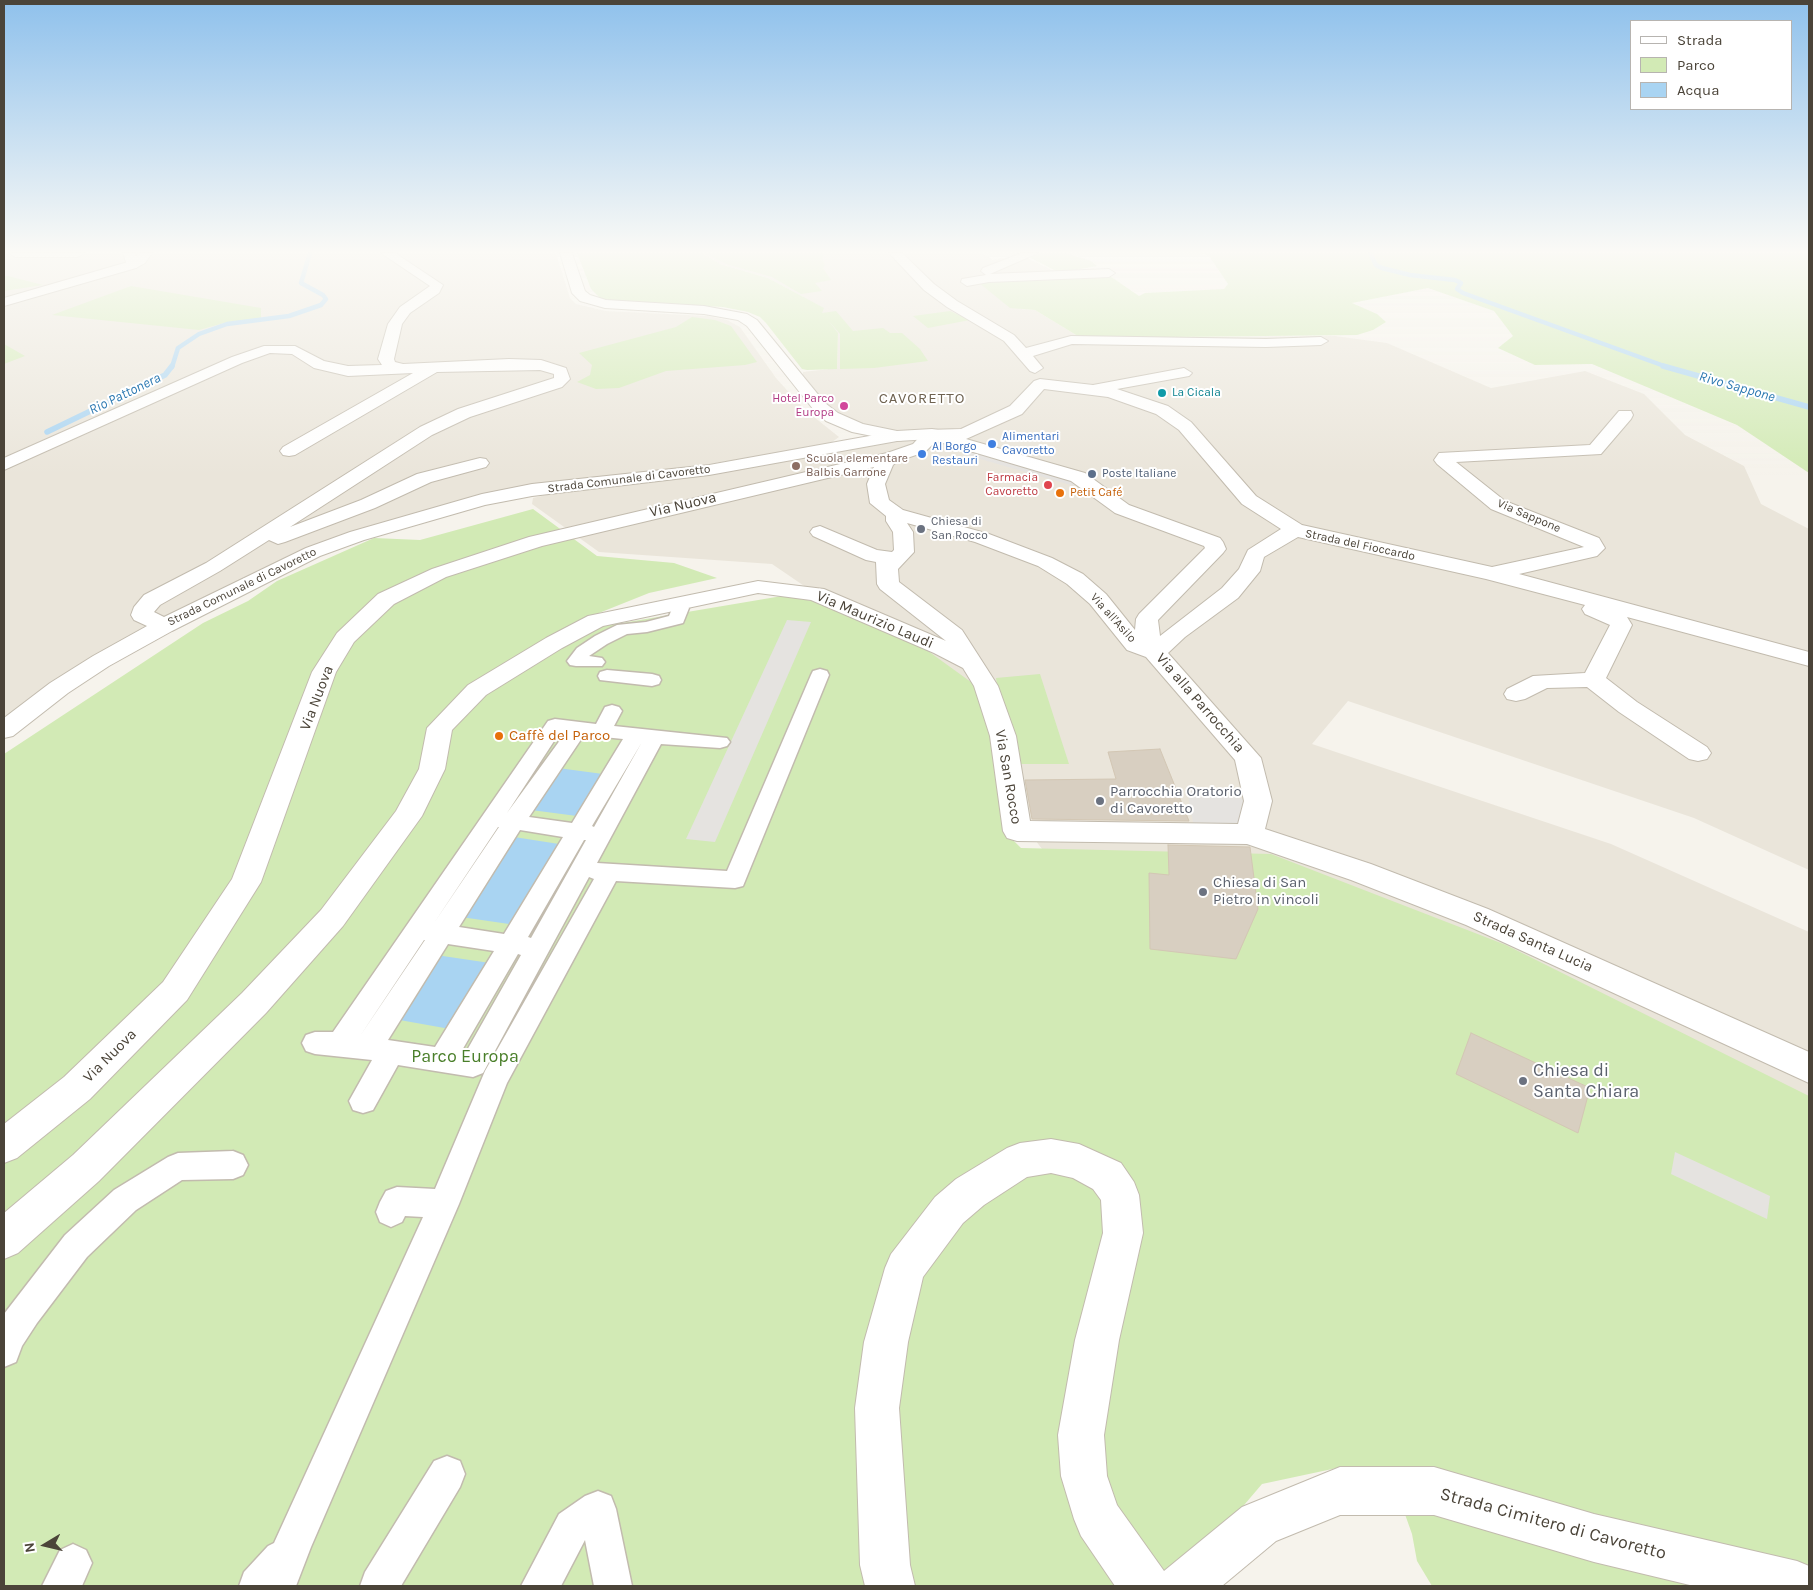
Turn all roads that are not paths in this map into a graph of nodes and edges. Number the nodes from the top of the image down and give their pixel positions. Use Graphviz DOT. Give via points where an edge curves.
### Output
graph roads {
  1 [pos="394,327"];
  2 [pos="755,327"];
  3 [pos="990,327"];
  4 [pos="1321,341"];
  5 [pos="1023,354"];
  6 [pos="434,367"];
  7 [pos="400,368"];
  8 [pos="1184,373"];
  9 [pos="1040,384"];
  10 [pos="1088,389"];
  11 [pos="1625,415"];
  12 [pos="932,434"];
  13 [pos="894,447"];
  14 [pos="289,451"];
  15 [pos="480,464"];
  16 [pos="4,465"];
  17 [pos="896,514"];
  18 [pos="1295,530"];
  19 [pos="820,532"];
  20 [pos="241,550"];
  21 [pos="887,567"];
  22 [pos="1490,573"];
  23 [pos="670,608"];
  24 [pos="164,626"];
  25 [pos="1155,652"];
  26 [pos="1809,660"];
  27 [pos="973,665"];
  28 [pos="820,675"];
  29 [pos="652,680"];
  30 [pos="1593,680"];
  31 [pos="1516,694"];
  32 [pos="612,711"];
  33 [pos="4,730"];
  34 [pos="602,731"];
  35 [pos="645,736"];
  36 [pos="720,742"];
  37 [pos="1698,753"];
  38 [pos="503,821"];
  39 [pos="589,833"];
  40 [pos="1250,834"];
  41 [pos="581,870"];
  42 [pos="609,872"];
  43 [pos="416,931"];
  44 [pos="441,934"];
  45 [pos="512,945"];
  46 [pos="538,948"];
  47 [pos="380,1051"];
  48 [pos="442,1060"];
  49 [pos="487,1067"];
  50 [pos="1809,1068"];
  51 [pos="363,1100"];
  52 [pos="4,1146"];
  53 [pos="233,1165"];
  54 [pos="444,1204"];
  55 [pos="391,1212"];
  56 [pos="4,1239"];
  57 [pos="4,1350"];
  58 [pos="447,1474"];
  59 [pos="293,1543"];
  60 [pos="258,1586"];
  61 [pos="276,1586"];
  62 [pos="379,1586"];
  63 [pos="540,1586"];
  64 [pos="613,1586"];
  65 [pos="890,1586"];
  66 [pos="1145,1586"];
  67 [pos="1183,1586"];
  68 [pos="1797,1586"];
  1 -- 7 [label="street" via="386,359 390,365"];
  2 -- 13 [label="street" via="819,406 832,417"];
  3 -- 5 [label="street" via="1009,338"];
  4 -- 5 [label="street" via="1071,340"];
  5 -- 9 [label="street" via="1038,373"];
  6 -- 7 [label="street, Strada Comunale di Cavoretto"];
  6 -- 14 [label="street, Strada Comunale di Cavoretto"];
  6 -- 20 [label="street, Strada Comunale di Cavoretto" via="530,364 553,367 563,374 562,379 551,386 464,413 426,432"];
  7 -- 16 [label="street, Strada Comunale di Cavoretto" via="336,370 319,365 295,350 260,351"];
  8 -- 10 [label="street"];
  9 -- 10 [label="street, Strada del Fioccardo"];
  9 -- 12 [label="street" via="1016,410 985,425 957,435"];
  10 -- 18 [label="street, Strada del Fioccardo" via="1112,392 1162,410 1185,426 1249,500"];
  11 -- 22 [label="street, Via Sappone" via="1595,450 1445,457 1443,460 1498,505 1592,542 1595,548 1559,560"];
  12 -- 13 [label="street" via="919,448"];
  12 -- 25 [label="street, Via alla Parrocchia" via="1078,477 1122,509 1213,542 1216,549 1147,619 1146,631"];
  13 -- 17 [label="street" via="876,484 880,503"];
  13 -- 24 [label="street, Strada Comunale di Cavoretto" via="532,490 482,500 313,552"];
  13 -- 52 [label="street, Via Nuova" via="536,541 439,573 386,600 345,638 324,672 246,882 175,991 76,1088"];
  15 -- 20 [label="street" via="424,478 302,530"];
  17 -- 21 [label="street" via="896,521 903,532 904,552"];
  17 -- 25 [label="street, Via all'Asilo" via="982,538 1045,562 1075,579 1098,599 1135,645"];
  18 -- 22 [label="street, Strada del Fioccardo"];
  18 -- 25 [label="street" via="1255,554 1249,571 1230,593"];
  19 -- 21 [label="street" via="873,556 886,557"];
  20 -- 24 [label="street, Strada Comunale di Cavoretto" via="152,600 142,615"];
  21 -- 27 [label="street, Via San Rocco" via="888,584 954,635"];
  22 -- 26 [label="street, Strada del Fioccardo"];
  22 -- 30 [label="street, Strada del Fioccardo" via="1539,594 1617,619 1621,625"];
  23 -- 27 [label="street, Via Maurizio Laudi" via="758,587 816,594 942,648"];
  23 -- 29 [label="street" via="677,619 622,630 583,652 576,661"];
  23 -- 56 [label="street, Via Maurizio Laudi" via="596,622 554,643 477,690 440,728 432,769 408,816 332,918 254,1003 107,1148"];
  24 -- 33 [label="street" via="92,667"];
  25 -- 40 [label="street, Via alla Parrocchia" via="1248,758 1258,801"];
  27 -- 40 [label="street, Via San Rocco" via="986,686 1003,736 1017,831"];
  28 -- 42 [label="street" via="735,880"];
  30 -- 31 [label="street" via="1542,681"];
  30 -- 37 [label="street"];
  32 -- 34 [label="street"];
  34 -- 35 [label="street"];
  34 -- 38 [label="street" via="579,728"];
  35 -- 36 [label="street"];
  35 -- 39 [label="street"];
  38 -- 39 [label="street"];
  38 -- 43 [label="street"];
  38 -- 44 [label="street"];
  39 -- 41 [label="street"];
  39 -- 45 [label="street"];
  40 -- 50 [label="street, Strada Santa Lucia" via="1477,917"];
  41 -- 42 [label="street"];
  41 -- 46 [label="street"];
  42 -- 49 [label="street"];
  43 -- 44 [label="street"];
  43 -- 47 [label="street" via="327,1044"];
  44 -- 45 [label="street"];
  44 -- 47 [label="street"];
  45 -- 46 [label="street"];
  45 -- 48 [label="street"];
  46 -- 49 [label="street"];
  47 -- 48 [label="street"];
  47 -- 51 [label="street"];
  48 -- 49 [label="street"];
  49 -- 54 [label="street" via="495,1079"];
  53 -- 57 [label="street" via="178,1167 125,1200 76,1246 25,1311 6,1340"];
  54 -- 55 [label="street" via="397,1202"];
  54 -- 59 [label="street"];
  58 -- 62 [label="street"];
  59 -- 60 [label="street"];
  59 -- 61 [label="street"];
  63 -- 64 [label="street" via="572,1527 598,1509"];
  65 -- 66 [label="street" via="885,1565 877,1408 886,1342 905,1268 948,1210 970,1192 1020,1160 1051,1156 1079,1162 1108,1176 1120,1196 1123,1233 1097,1340 1082,1444 1084,1476 1098,1520"];
  67 -- 68 [label="street, Strada Cimitero di Cavoretto" via="1259,1524 1340,1491 1434,1491 1594,1538"];
}
